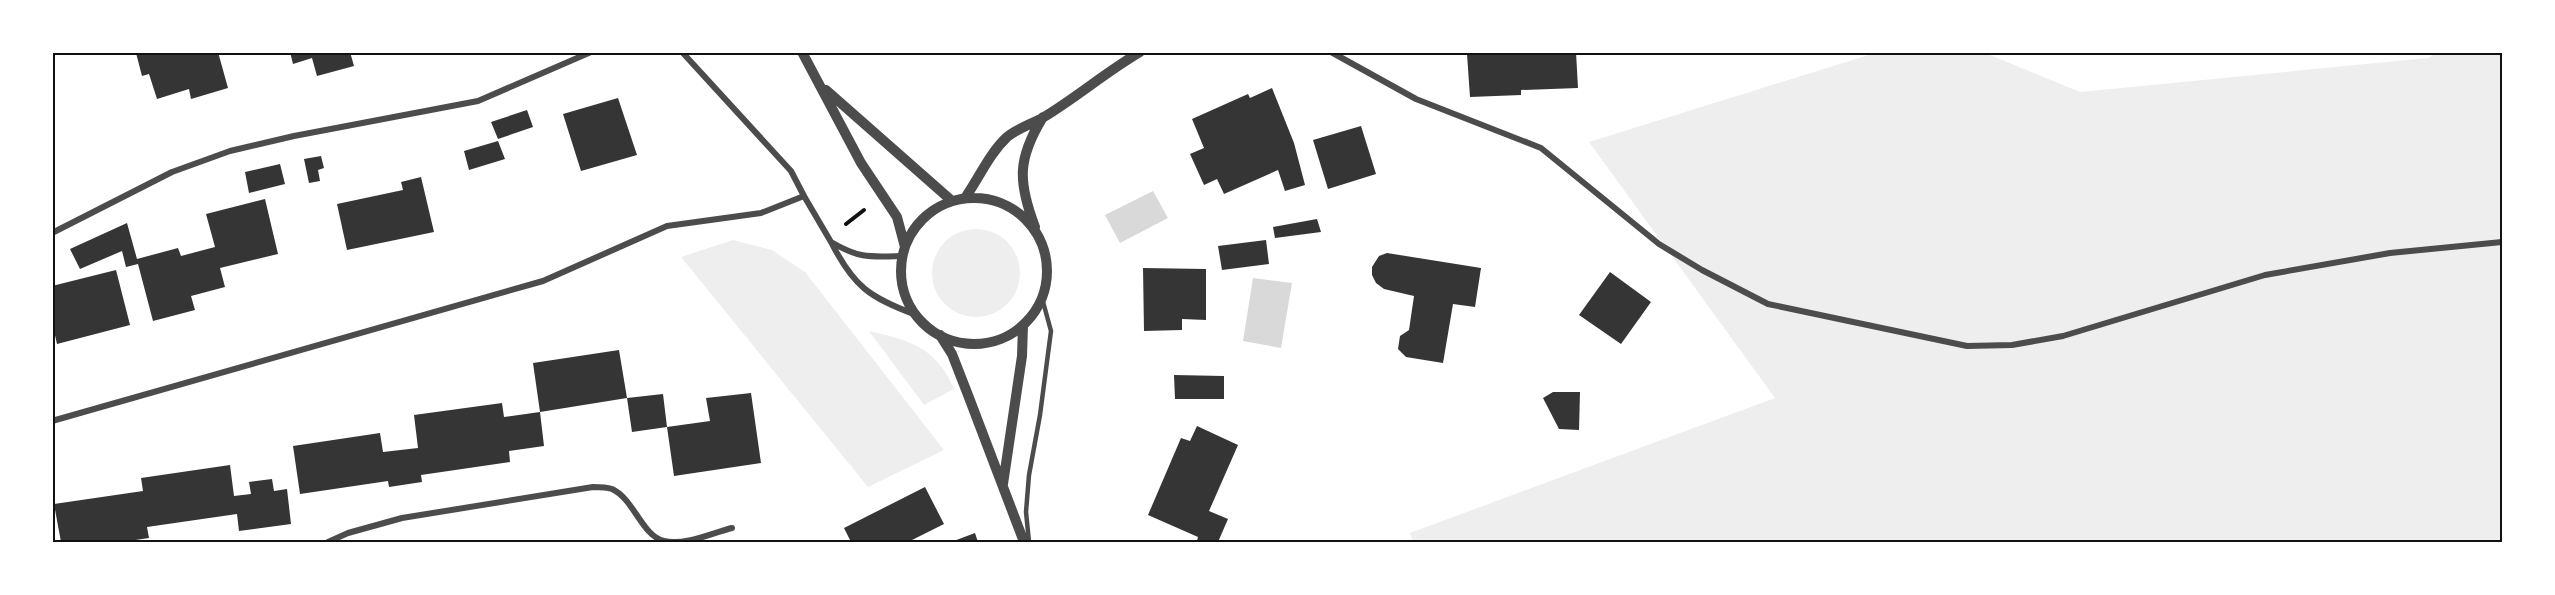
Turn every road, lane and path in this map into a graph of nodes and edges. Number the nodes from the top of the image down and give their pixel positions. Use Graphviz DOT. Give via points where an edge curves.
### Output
graph roads {
  1 [pos="591,52"];
  2 [pos="682,52"];
  3 [pos="802,52"];
  4 [pos="1140,52"];
  5 [pos="1331,52"];
  6 [pos="820,84"];
  7 [pos="1044,117"];
  8 [pos="804,196"];
  9 [pos="965,198"];
  10 [pos="952,201"];
  11 [pos="873,203"];
  12 [pos="845,225"];
  13 [pos="52,233"];
  14 [pos="1037,234"];
  15 [pos="831,242"];
  16 [pos="2502,242"];
  17 [pos="904,251"];
  18 [pos="1042,298"];
  19 [pos="916,315"];
  20 [pos="1023,325"];
  21 [pos="940,335"];
  22 [pos="52,421"];
  23 [pos="1003,488"];
  24 [pos="732,528"];
  25 [pos="328,543"];
  26 [pos="1024,543"];
  27 [pos="1029,543"];
  1 -- 13 [label="street" via="478,101 230,151 172,172"];
  2 -- 8 [label="street" via="791,171"];
  3 -- 6 [label="street"];
  4 -- 7 [label="street"];
  5 -- 16 [label="street" via="1416,99 1541,148 1659,244 1768,304 1967,346 2012,345 2063,336 2265,275 2390,253"];
  6 -- 10 [label="street"];
  6 -- 17 [label="street" via="861,163 897,217"];
  7 -- 9 [label="street" via="1007,138 987,161"];
  7 -- 14 [label="street" via="1034,133 1021,173 1024,200"];
  8 -- 15 [label="street"];
  8 -- 22 [label="street" via="761,213 668,226 543,281"];
  9 -- 10 [label="street"];
  9 -- 14 [label="street" via="1001,203 1022,216"];
  10 -- 17 [label="street" via="923,218"];
  11 -- 12 [label="path"];
  14 -- 18 [label="street" via="1047,265"];
  15 -- 17 [label="street" via="866,257"];
  15 -- 19 [label="street" via="844,267 862,288"];
  17 -- 19 [label="street" via="903,288"];
  18 -- 20 [label="street"];
  18 -- 27 [label="lane" via="1051,331 1029,475"];
  19 -- 21 [label="street"];
  20 -- 21 [label="street" via="1004,337 983,343 954,341"];
  20 -- 23 [label="street" via="1021,367"];
  21 -- 23 [label="street" via="952,354"];
  23 -- 26 [label="street"];
  24 -- 25 [label="street" via="684,541 664,541 653,537 625,499 610,488 593,487 402,518 348,533"];
}
